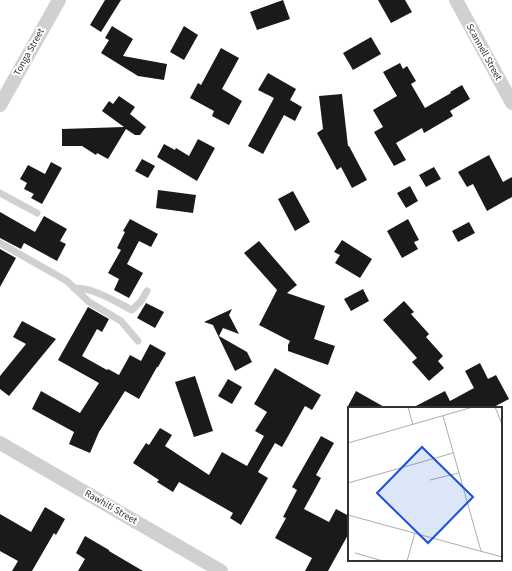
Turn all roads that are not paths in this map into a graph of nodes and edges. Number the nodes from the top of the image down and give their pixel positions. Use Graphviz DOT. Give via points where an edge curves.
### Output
graph roads {
  1 [pos="59,0"];
  2 [pos="456,0"];
  3 [pos="512,103"];
  4 [pos="0,105"];
  5 [pos="0,193"];
  6 [pos="37,213"];
  7 [pos="0,243"];
  8 [pos="74,288"];
  9 [pos="147,291"];
  10 [pos="138,341"];
  11 [pos="0,443"];
  12 [pos="221,571"];
  1 -- 4 [label="street, Tonga Street"];
  2 -- 3 [label="street, Scannell Street"];
  5 -- 6 [label="lane"];
  7 -- 8 [label="lane" via="67,281"];
  8 -- 9 [label="lane" via="93,291 132,310 142,301"];
  8 -- 10 [label="lane" via="89,302 121,321"];
  11 -- 12 [label="street, Rawhiti Street"];
}
